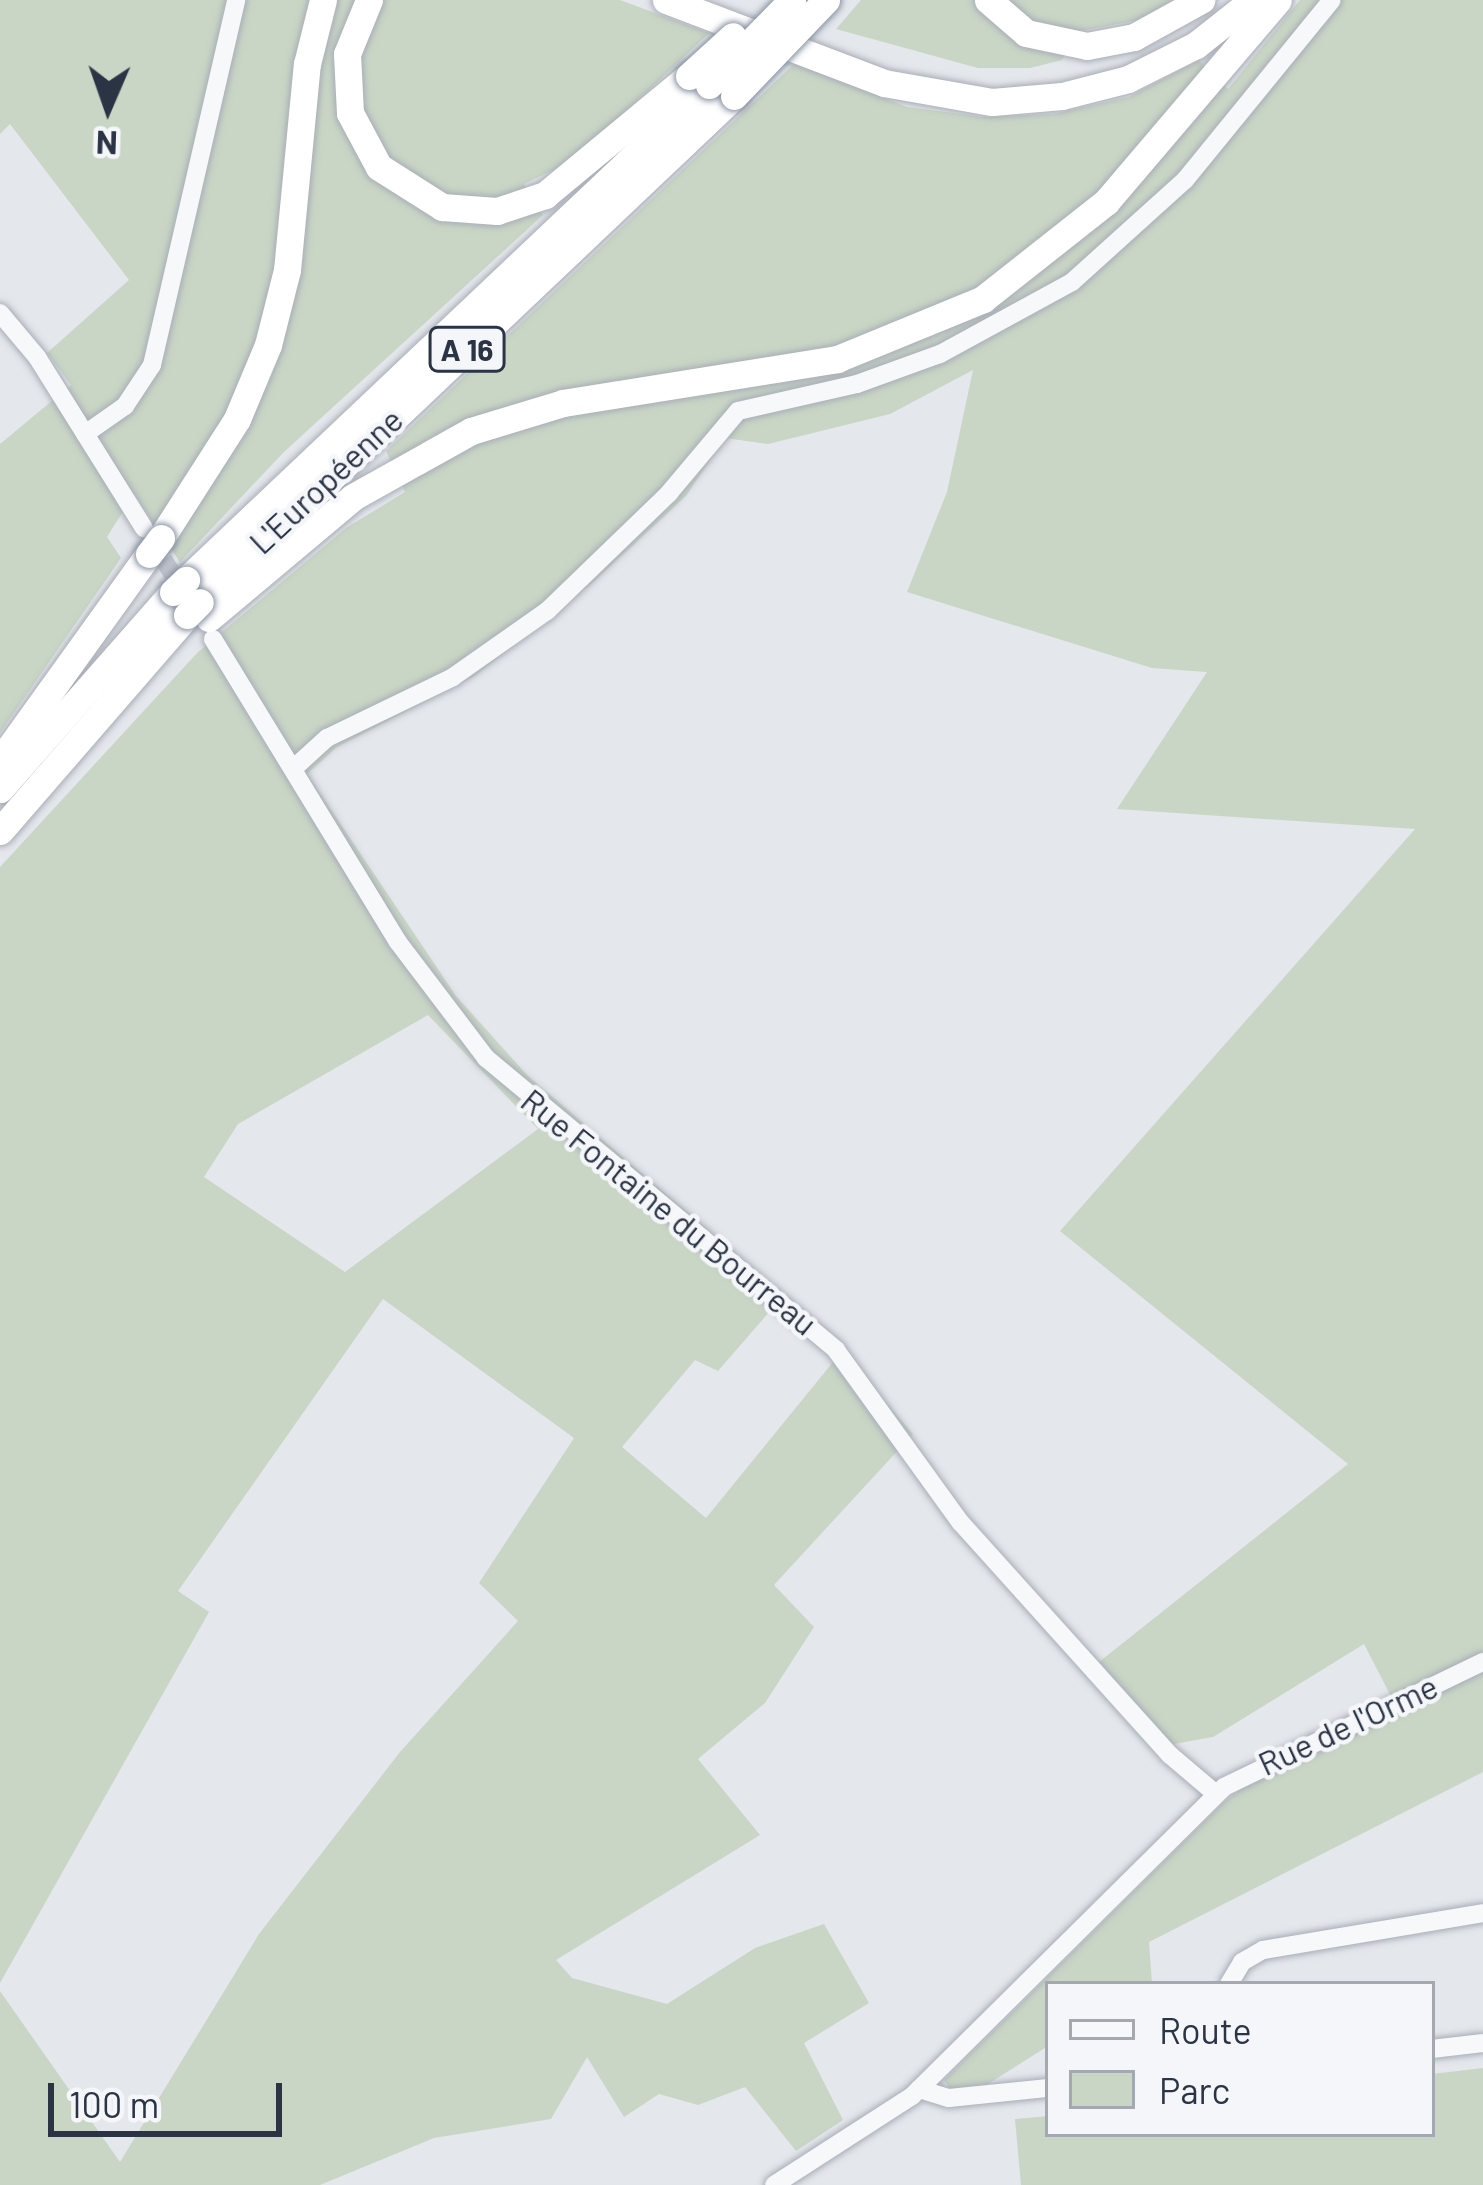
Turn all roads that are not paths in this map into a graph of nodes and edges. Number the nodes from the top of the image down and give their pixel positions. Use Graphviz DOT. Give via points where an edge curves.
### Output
graph roads {
  1 [pos="236,0"];
  2 [pos="323,0"];
  3 [pos="369,0"];
  4 [pos="666,0"];
  5 [pos="715,0"];
  6 [pos="770,0"];
  7 [pos="792,0"];
  8 [pos="826,0"];
  9 [pos="988,0"];
  10 [pos="1202,0"];
  11 [pos="1228,0"];
  12 [pos="1253,0"];
  13 [pos="1278,0"];
  14 [pos="1332,0"];
  15 [pos="711,86"];
  16 [pos="0,313"];
  17 [pos="85,434"];
  18 [pos="151,540"];
  19 [pos="195,611"];
  20 [pos="0,760"];
  21 [pos="294,769"];
  22 [pos="0,789"];
  23 [pos="0,834"];
  24 [pos="1483,1662"];
  25 [pos="1216,1794"];
  26 [pos="1483,1913"];
  27 [pos="1231,1981"];
  28 [pos="1483,2043"];
  29 [pos="1435,2049"];
  30 [pos="1045,2088"];
  31 [pos="920,2089"];
  32 [pos="774,2185"];
  1 -- 17 [label="street" via="152,365 125,406"];
  2 -- 18 [label="highway" via="268,345 237,419"];
  3 -- 15 [label="highway" via="347,54 350,113 393,181 442,207 497,212 545,195"];
  4 -- 12 [label="highway" via="884,83 992,102 1129,79 1196,45"];
  5 -- 11 [label="highway" via="892,69 1000,85 1128,62"];
  6 -- 15 [label="highway, bridge"];
  7 -- 15 [label="highway, L'Européenne / A 16, bridge"];
  8 -- 15 [label="highway, L'Européenne / A 16, bridge"];
  9 -- 10 [label="highway" via="1026,33 1087,46 1133,38"];
  13 -- 19 [label="highway" via="1106,202 983,299 837,359 563,403 471,431 353,497"];
  14 -- 21 [label="street" via="1185,180 1072,282 940,354 857,384 738,411 669,493 547,611 464,671 327,738"];
  15 -- 19 [label="highway, L'Européenne / A 16"];
  16 -- 17 [label="street"];
  17 -- 18 [label="street"];
  18 -- 20 [label="highway"];
  19 -- 21 [label="street, Rue Fontaine du Bourreau"];
  19 -- 22 [label="highway, L'Européenne / A 16"];
  19 -- 23 [label="highway, L'Européenne / A 16"];
  21 -- 25 [label="street, Rue Fontaine du Bourreau" via="398,942 486,1058 836,1350 955,1516 1170,1755"];
  24 -- 25 [label="street, Rue de l'Orme" via="1267,1760"];
  25 -- 31 [label="street, Rue de l'Orme"];
  26 -- 27 [label="street" via="1263,1950"];
  28 -- 29 [label="street"];
  30 -- 31 [label="street" via="949,2098"];
  31 -- 32 [label="street, Rue de l'Orme"];
}
